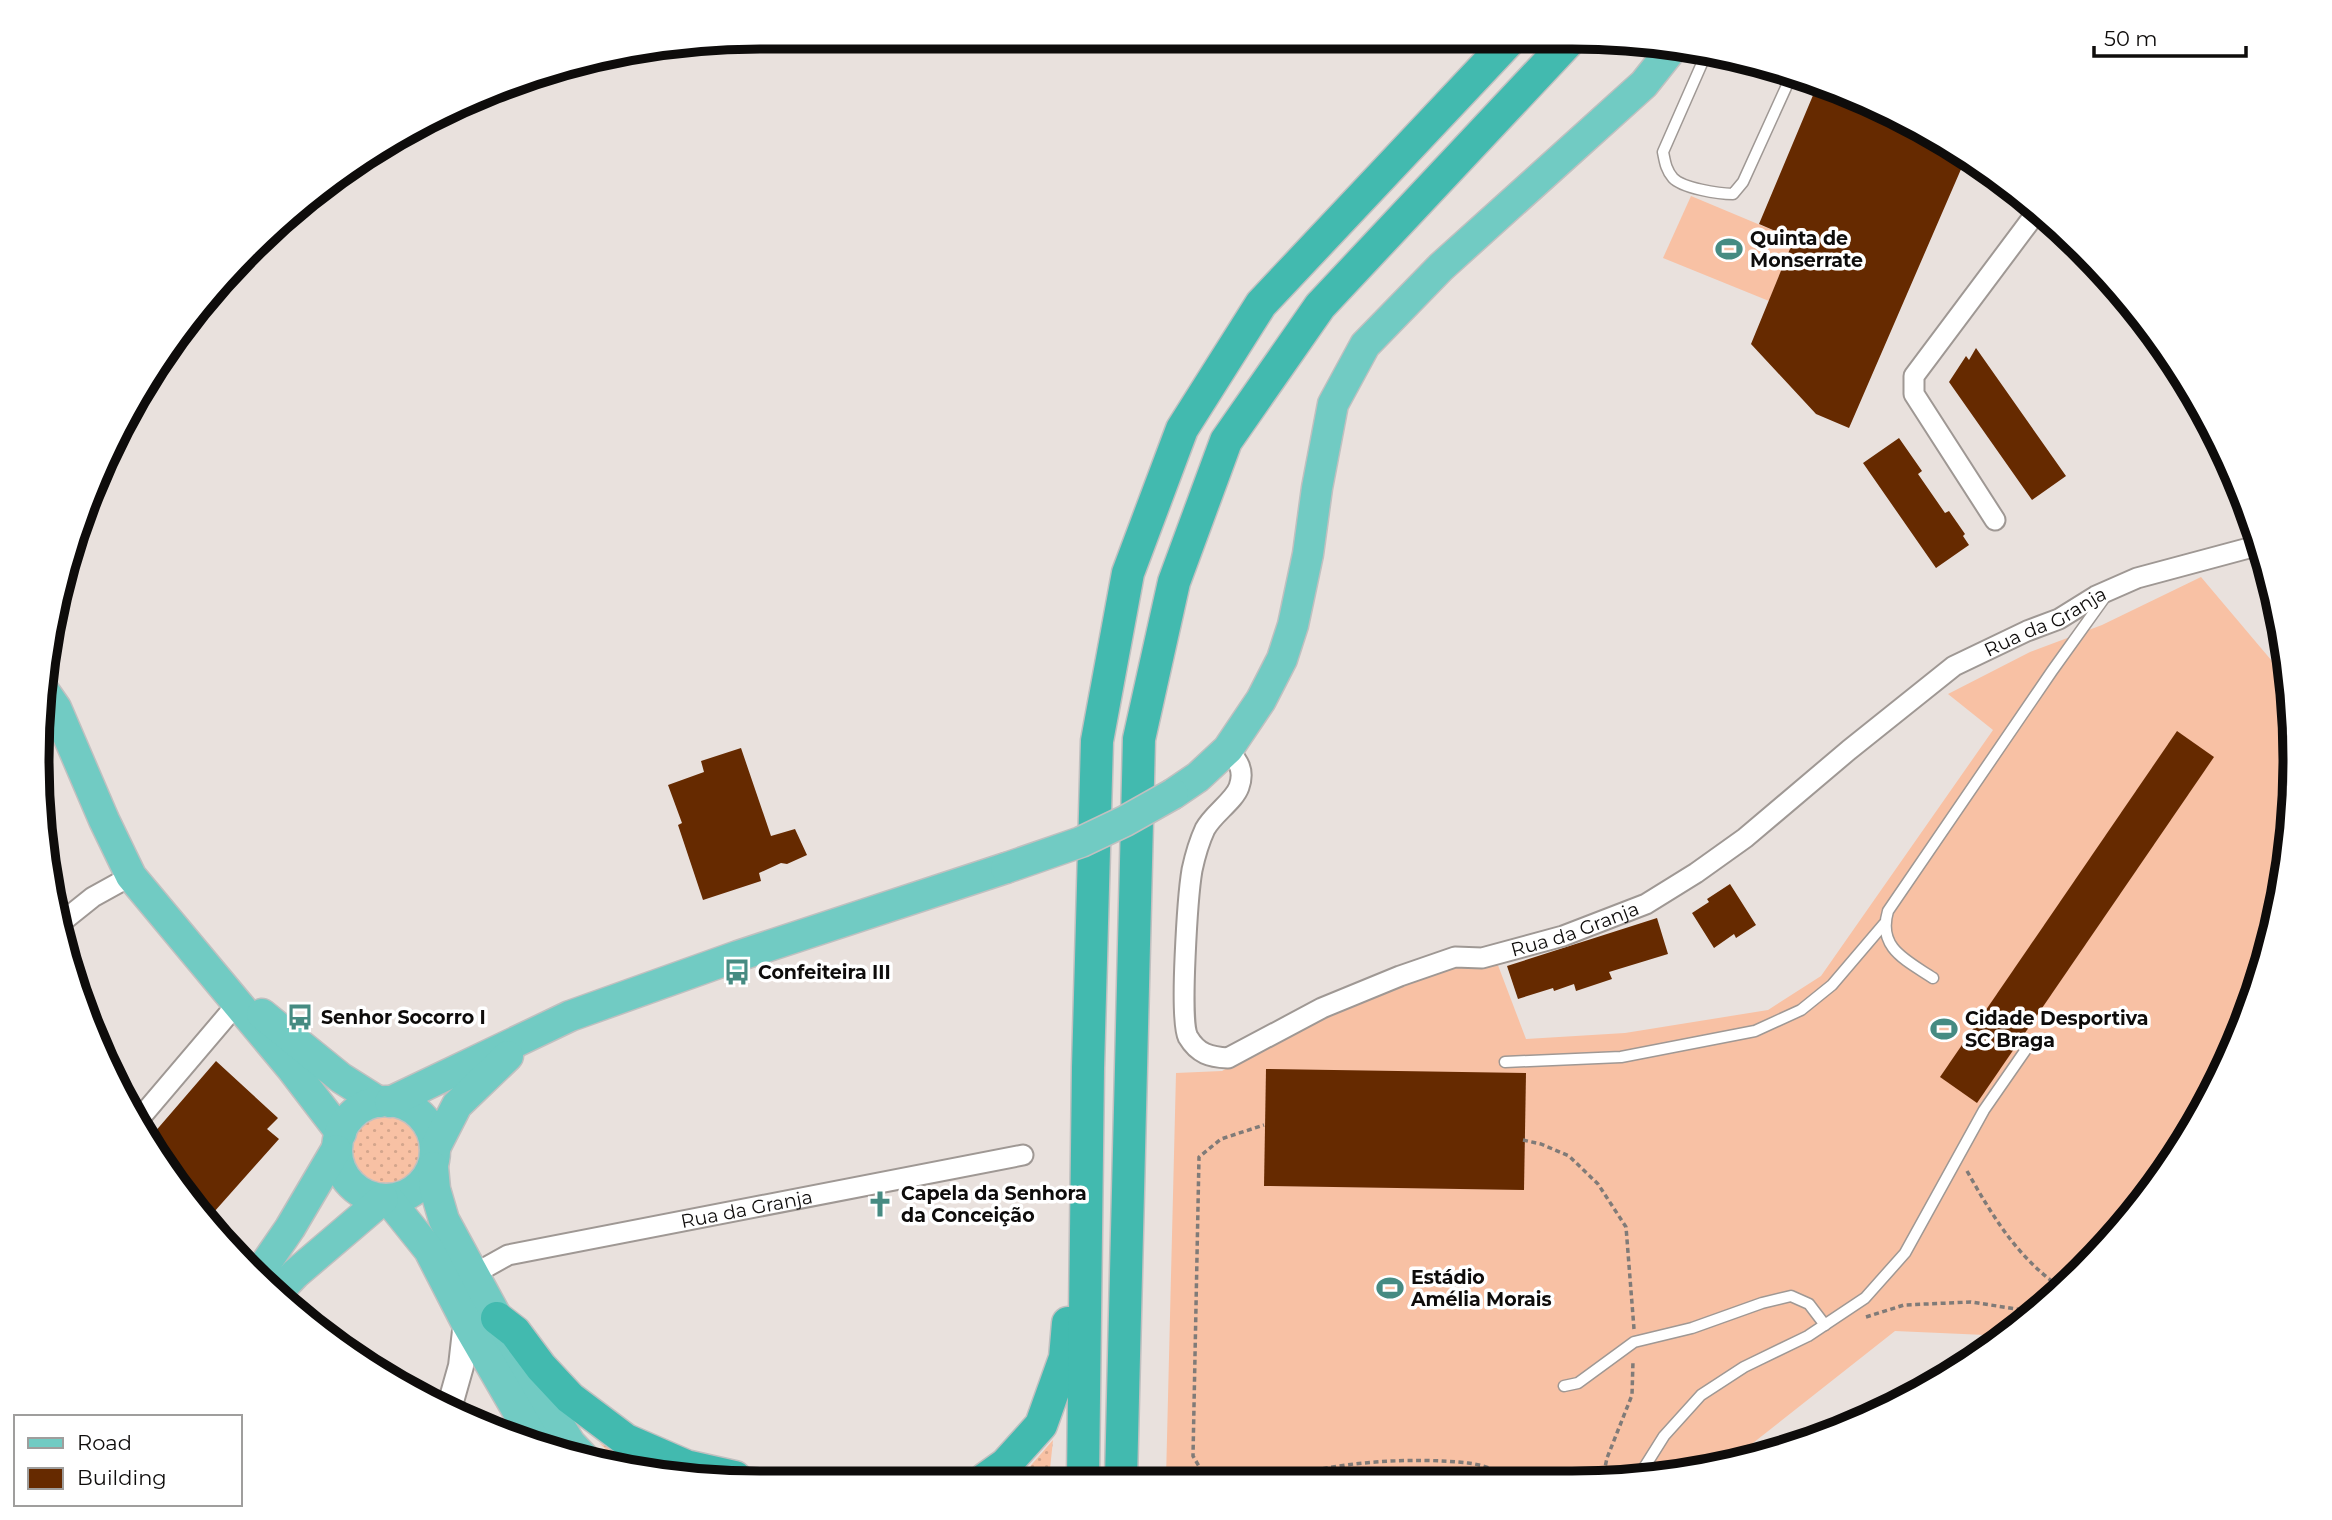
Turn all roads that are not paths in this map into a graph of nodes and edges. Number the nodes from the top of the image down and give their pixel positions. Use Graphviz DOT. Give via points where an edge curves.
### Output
graph roads {
  1 [pos="1501,49"];
  2 [pos="1561,49"];
  3 [pos="1667,55"];
  4 [pos="1703,62"];
  5 [pos="1788,83"];
  6 [pos="2032,218"];
  7 [pos="1996,520"];
  8 [pos="2250,548"];
  9 [pos="2110,590"];
  10 [pos="52,702"];
  11 [pos="1228,749"];
  12 [pos="131,876"];
  13 [pos="67,918"];
  14 [pos="1884,924"];
  15 [pos="190,945"];
  16 [pos="1933,978"];
  17 [pos="237,1004"];
  18 [pos="538,1032"];
  19 [pos="2027,1048"];
  20 [pos="1505,1062"];
  21 [pos="1088,1068"];
  22 [pos="384,1102"];
  23 [pos="143,1114"];
  24 [pos="338,1142"];
  25 [pos="1023,1155"];
  26 [pos="434,1158"];
  27 [pos="385,1199"];
  28 [pos="262,1268"];
  29 [pos="474,1274"];
  30 [pos="283,1287"];
  31 [pos="498,1318"];
  32 [pos="466,1322"];
  33 [pos="1825,1325"];
  34 [pos="1564,1385"];
  35 [pos="451,1400"];
  36 [pos="530,1433"];
  37 [pos="573,1446"];
  38 [pos="691,1467"];
  39 [pos="1645,1467"];
  40 [pos="996,1471"];
  41 [pos="1083,1471"];
  42 [pos="1121,1471"];
  1 -- 21 [label="highway" via="1261,304 1182,429 1128,573 1097,741"];
  2 -- 42 [label="highway" via="1320,306 1226,442 1174,582 1139,738"];
  3 -- 11 [label="main road" via="1644,84 1441,267 1365,345 1332,404 1308,554 1282,659"];
  4 -- 5 [label="lane" via="1663,152 1675,181 1718,194 1733,194 1743,182"];
  6 -- 7 [label="street" via="1914,376 1914,394"];
  8 -- 9 [label="street, Rua da Granja" via="2137,578"];
  9 -- 11 [label="street, Rua da Granja" via="2059,619 1954,666 1745,838 1646,904 1563,936 1482,958 1455,957 1400,976 1322,1009 1228,1058 1199,1052 1187,1035 1184,1008 1192,872 1206,827 1238,790 1241,776 1239,761"];
  9 -- 14 [label="lane" via="1893,901"];
  10 -- 12 [label="main road"];
  11 -- 18 [label="main road, bridge" via="1173,794 1081,842 738,956 570,1016"];
  12 -- 13 [label="street"];
  12 -- 15 [label="main road"];
  14 -- 16 [label="lane" via="1892,951"];
  14 -- 20 [label="lane" via="1832,985 1801,1010 1755,1031 1621,1057"];
  15 -- 17 [label="main road"];
  15 -- 22 [label="main road" via="274,1024 341,1078"];
  17 -- 23 [label="street"];
  17 -- 24 [label="main road" via="292,1069"];
  18 -- 22 [label="main road"];
  18 -- 26 [label="main road" via="457,1105"];
  19 -- 33 [label="lane" via="1984,1110 1905,1253 1865,1298"];
  21 -- 40 [label="highway" via="1077,1104 1065,1357 1041,1425"];
  21 -- 41 [label="highway"];
  22 -- 24 [label="main road" via="368,1104 355,1113"];
  22 -- 26 [label="main road" via="400,1103 426,1121 433,1135"];
  24 -- 27 [label="main road" via="341,1169 348,1181 370,1197"];
  24 -- 28 [label="main road"];
  25 -- 29 [label="street, Rua da Granja" via="508,1255"];
  26 -- 27 [label="main road" via="425,1181 414,1192"];
  26 -- 29 [label="main road" via="435,1189 444,1220"];
  27 -- 30 [label="main road"];
  27 -- 32 [label="main road" via="429,1250"];
  29 -- 31 [label="main road"];
  31 -- 37 [label="main road"];
  31 -- 38 [label="highway" via="570,1398 626,1440"];
  32 -- 35 [label="street"];
  32 -- 36 [label="main road"];
  33 -- 34 [label="lane" via="1809,1304 1791,1296 1634,1342 1578,1383"];
  33 -- 39 [label="lane" via="1701,1395 1664,1436"];
}
